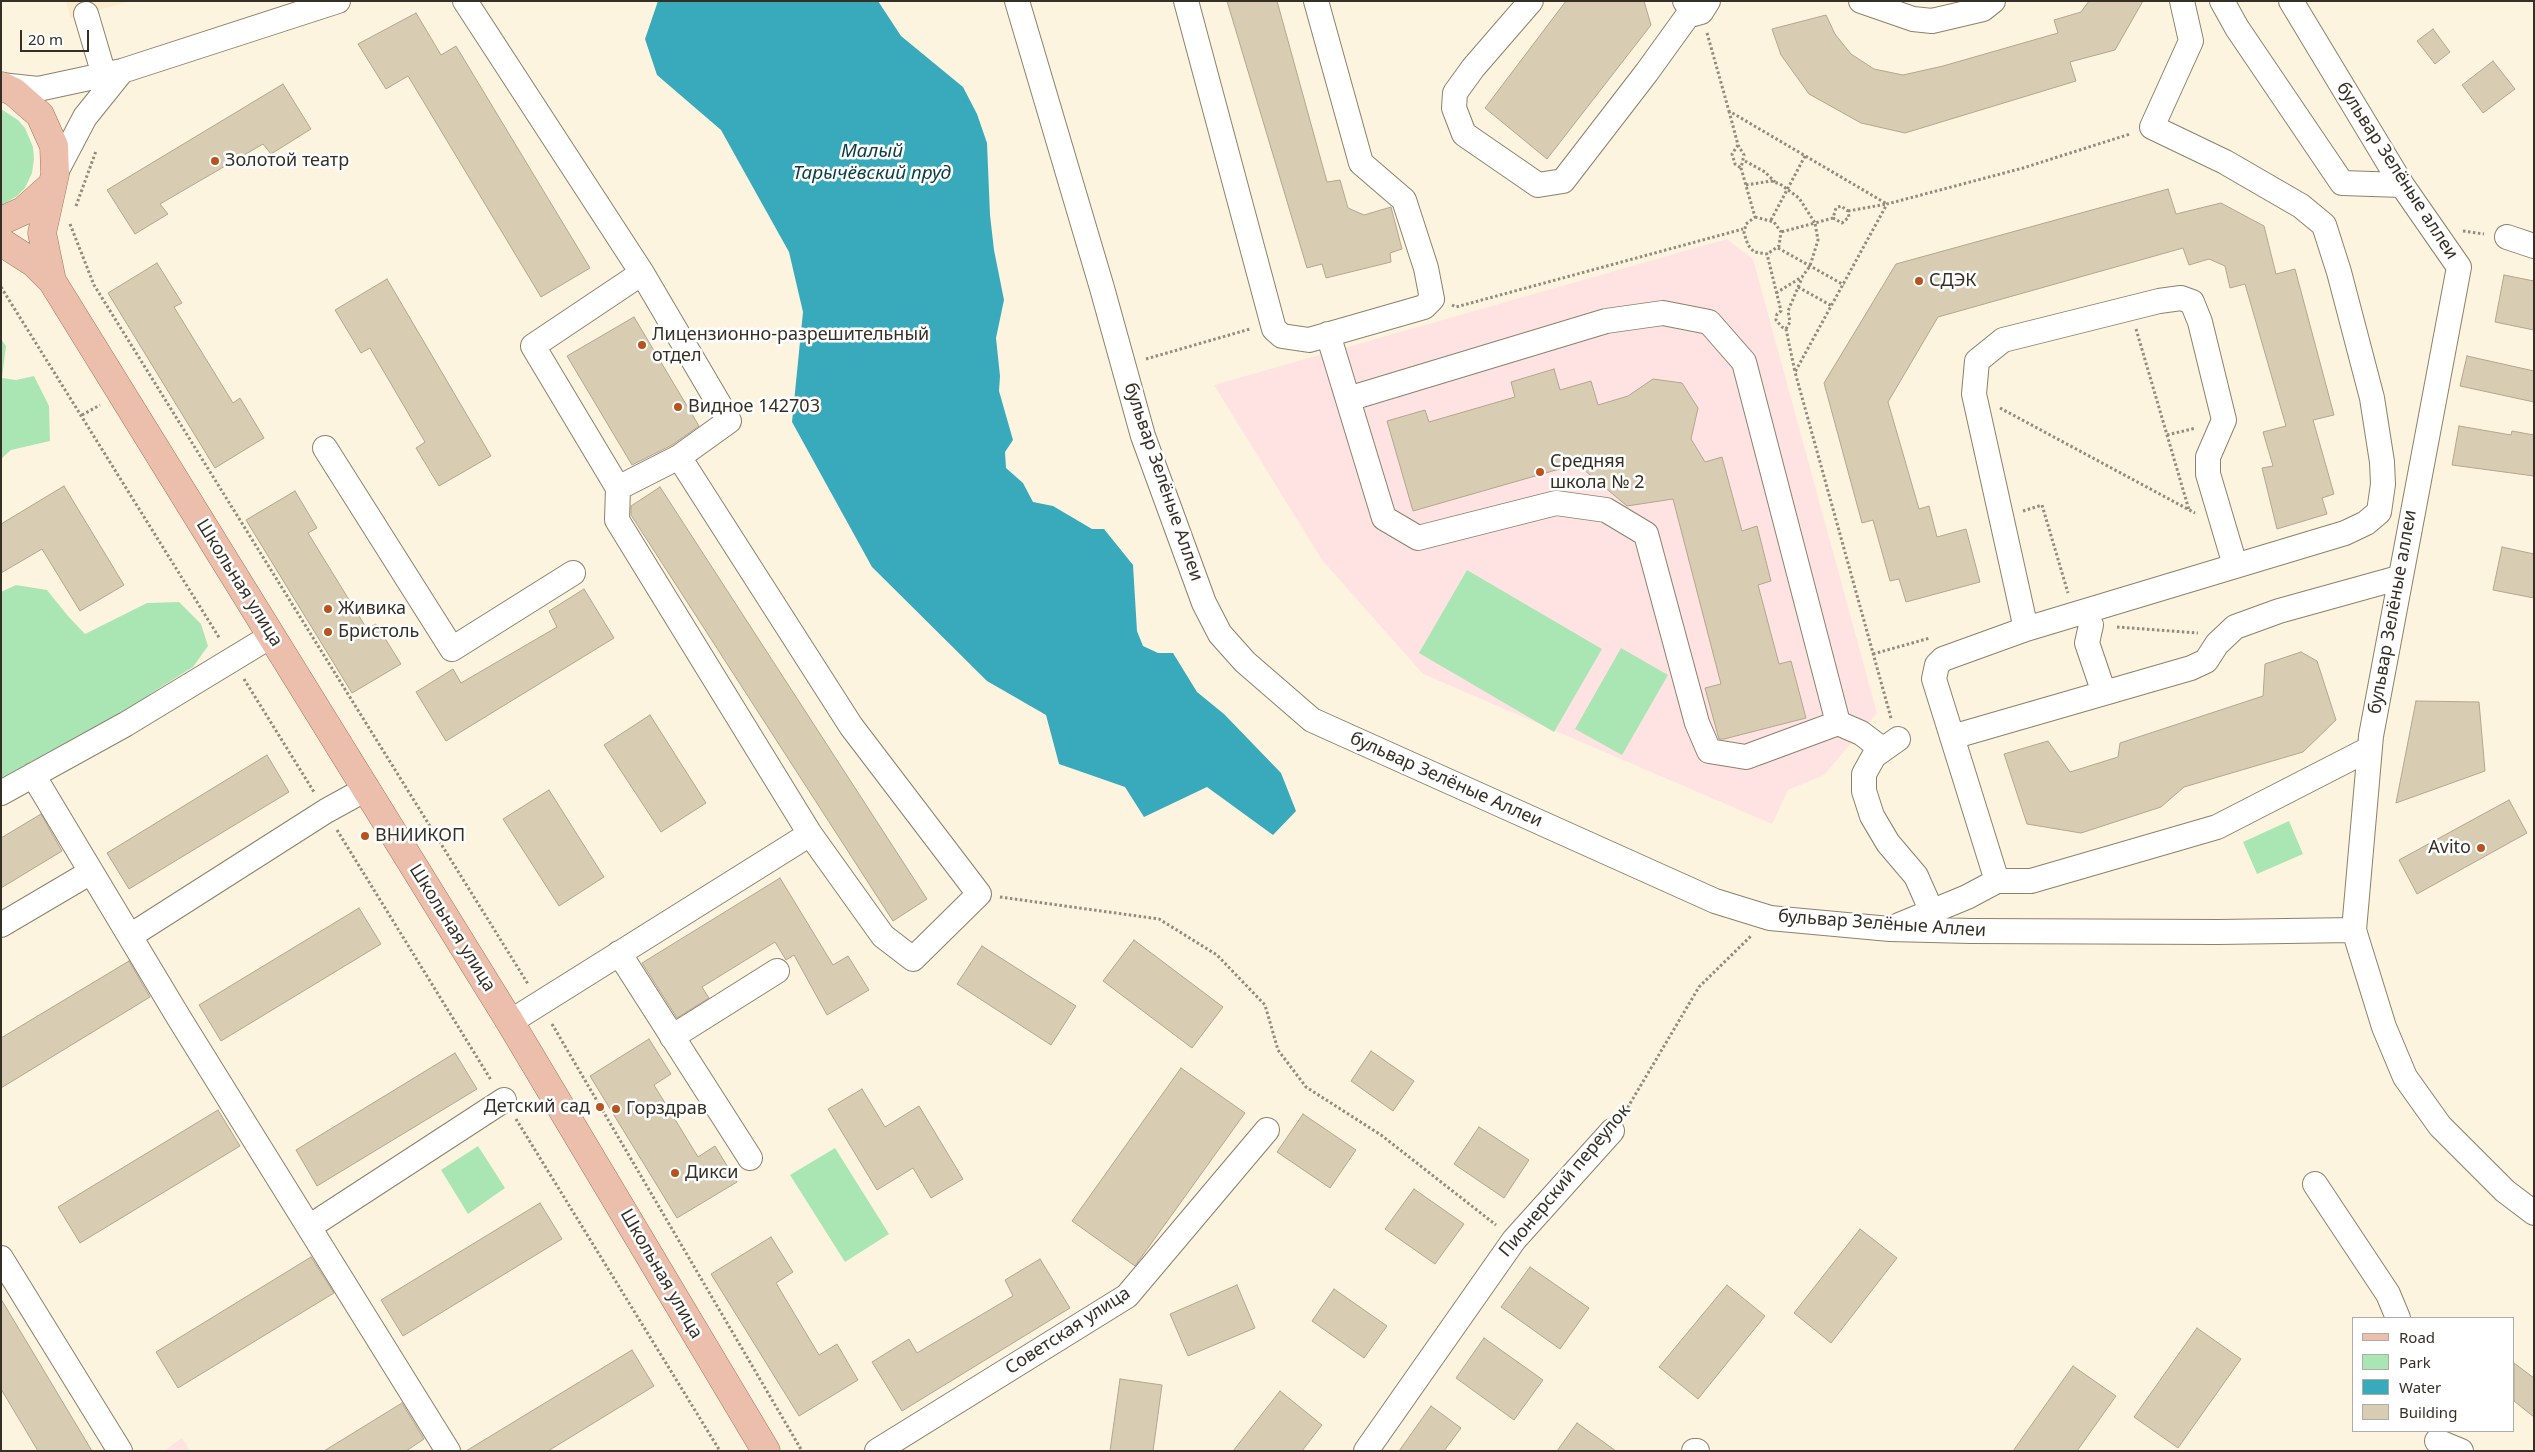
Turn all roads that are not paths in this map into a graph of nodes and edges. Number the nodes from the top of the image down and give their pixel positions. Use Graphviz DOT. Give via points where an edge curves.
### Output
graph roads {
  1 [pos="338,1"];
  2 [pos="465,1"];
  3 [pos="1017,1"];
  4 [pos="1186,1"];
  5 [pos="1316,1"];
  6 [pos="1531,1"];
  7 [pos="1861,1"];
  8 [pos="1993,1"];
  9 [pos="2182,1"];
  10 [pos="2222,1"];
  11 [pos="2291,1"];
  12 [pos="1696,6"];
  13 [pos="86,14"];
  14 [pos="113,73"];
  15 [pos="1,85"];
  16 [pos="53,180"];
  17 [pos="2402,185"];
  18 [pos="1,221"];
  19 [pos="2507,237"];
  20 [pos="1,242"];
  21 [pos="2534,246"];
  22 [pos="642,273"];
  23 [pos="52,282"];
  24 [pos="1328,334"];
  25 [pos="1348,399"];
  26 [pos="325,448"];
  27 [pos="679,457"];
  28 [pos="618,488"];
  29 [pos="2235,565"];
  30 [pos="573,572"];
  31 [pos="2398,578"];
  32 [pos="2091,625"];
  33 [pos="2026,629"];
  34 [pos="271,636"];
  35 [pos="2104,693"];
  36 [pos="1838,723"];
  37 [pos="1952,736"];
  38 [pos="2370,749"];
  39 [pos="33,775"];
  40 [pos="366,789"];
  41 [pos="1,793"];
  42 [pos="810,834"];
  43 [pos="91,872"];
  44 [pos="1997,881"];
  45 [pos="1932,912"];
  46 [pos="1,925"];
  47 [pos="1890,929"];
  48 [pos="2354,930"];
  49 [pos="130,936"];
  50 [pos="619,953"];
  51 [pos="777,971"];
  52 [pos="510,1022"];
  53 [pos="672,1036"];
  54 [pos="504,1100"];
  55 [pos="1267,1130"];
  56 [pos="1612,1131"];
  57 [pos="750,1158"];
  58 [pos="2315,1184"];
  59 [pos="2534,1213"];
  60 [pos="309,1228"];
  61 [pos="1,1258"];
  62 [pos="2398,1317"];
  63 [pos="2435,1441"];
  64 [pos="761,1446"];
  65 [pos="120,1451"];
  66 [pos="448,1451"];
  67 [pos="877,1451"];
  68 [pos="1366,1451"];
  69 [pos="2461,1451"];
  1 -- 14 [label="street"];
  2 -- 22 [label="street"];
  3 -- 47 [label="street, бульвар Зелёные Аллеи" via="1143,436 1204,603 1220,634 1245,662 1321,724 1715,901 1770,918"];
  4 -- 24 [label="street" via="1274,329 1282,336 1309,340"];
  5 -- 24 [label="street" via="1361,163 1404,200 1426,268 1432,299 1424,306"];
  6 -- 12 [label="street" via="1473,68 1455,94 1454,108 1464,134 1538,185 1563,180"];
  7 -- 8 [label="street" via="1913,19 1932,20 1983,9"];
  9 -- 29 [label="street" via="2191,41 2152,127 2225,162 2301,206 2324,225 2372,398 2382,462 2379,512 2366,523 2345,533"];
  10 -- 17 [label="street" via="2342,184"];
  11 -- 17 [label="street, бульвар Зелёные аллеи"];
  13 -- 14 [label="street"];
  14 -- 15 [label="street" via="38,89"];
  14 -- 16 [label="street" via="85,117"];
  15 -- 16 [label="main road" via="40,115 54,146"];
  16 -- 18 [label="main road" via="37,201"];
  16 -- 23 [label="main road" via="42,233"];
  17 -- 31 [label="street, бульвар Зелёные аллеи" via="2459,267"];
  19 -- 21 [label="street"];
  20 -- 23 [label="main road" via="34,263"];
  22 -- 27 [label="street" via="729,420"];
  22 -- 28 [label="street" via="533,346"];
  23 -- 34 [label="main road, Школьная улица"];
  24 -- 25 [label="street"];
  25 -- 36 [label="street" via="1384,518 1418,538 1556,503 1606,510 1646,534 1697,723 1709,751 1746,758"];
  25 -- 36 [label="street" via="1606,322 1663,313 1709,322 1744,362"];
  26 -- 30 [label="street" via="452,649"];
  27 -- 28 [label="street"];
  27 -- 42 [label="street" via="850,726 979,894 913,959 883,936"];
  28 -- 42 [label="street" via="617,520"];
  29 -- 33 [label="street"];
  29 -- 33 [label="street" via="2208,474 2208,457 2224,420 2192,302 2181,298 2003,340 1977,361 1974,394"];
  31 -- 35 [label="street" via="2235,627 2206,661"];
  31 -- 38 [label="street, бульвар Зелёные аллеи"];
  32 -- 35 [label="street" via="2086,642"];
  33 -- 37 [label="street" via="1942,658 1937,665 1934,679"];
  34 -- 39 [label="street" via="126,724"];
  34 -- 40 [label="main road, Школьная улица"];
  35 -- 37 [label="street"];
  36 -- 45 [label="street" via="1890,744 1874,756 1864,774 1864,791 1872,816 1888,843 1916,876"];
  37 -- 44 [label="street"];
  38 -- 44 [label="street" via="2217,827 2031,881"];
  38 -- 48 [label="street, бульвар Зелёные аллеи"];
  39 -- 41 [label="street"];
  39 -- 43 [label="street"];
  40 -- 49 [label="street"];
  40 -- 52 [label="main road, Школьная улица"];
  42 -- 50 [label="street"];
  43 -- 46 [label="street"];
  43 -- 49 [label="street"];
  44 -- 45 [label="street"];
  45 -- 47 [label="street"];
  47 -- 48 [label="street, бульвар Зелёные Аллеи"];
  48 -- 59 [label="street, бульвар Зелёные аллеи" via="2384,1026 2405,1078 2440,1126 2505,1191"];
  49 -- 60 [label="street"];
  50 -- 52 [label="street"];
  50 -- 53 [label="street"];
  51 -- 53 [label="street"];
  52 -- 64 [label="main road, Школьная улица" via="595,1160"];
  53 -- 57 [label="street"];
  54 -- 60 [label="street"];
  55 -- 67 [label="street, Советская улица" via="1127,1296"];
  56 -- 68 [label="street, Пионерский переулок" via="1514,1240"];
  58 -- 62 [label="street" via="2388,1294"];
  60 -- 66 [label="street"];
  61 -- 65 [label="street"];
  63 -- 69 [label="street"];
}
